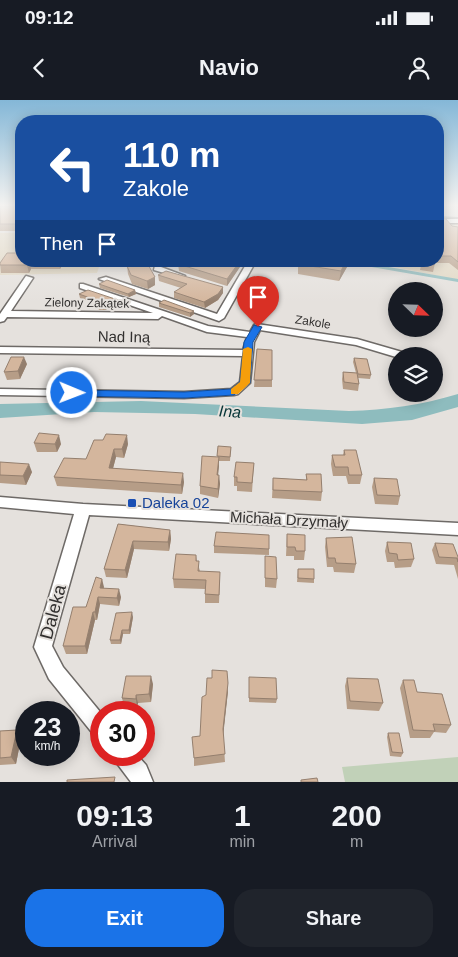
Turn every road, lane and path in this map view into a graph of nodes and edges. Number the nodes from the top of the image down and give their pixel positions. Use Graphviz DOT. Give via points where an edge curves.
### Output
graph roads {
  1 [pos="157,267"];
  2 [pos="246,267"];
  3 [pos="30,278"];
  4 [pos="102,279"];
  5 [pos="193,280"];
  6 [pos="83,286"];
  7 [pos="170,316"];
  8 [pos="2,318"];
  9 [pos="253,335"];
  10 [pos="0,350"];
  11 [pos="388,351"];
  12 [pos="247,353"];
  13 [pos="0,392"];
  14 [pos="0,502"];
  15 [pos="83,509"];
  16 [pos="454,526"];
  17 [pos="90,715"];
  18 [pos="131,766"];
  19 [pos="142,782"];
  1 -- 5 [label="street"];
  2 -- 4 [label="street" via="229,291 219,318"];
  3 -- 8 [label="street, Zielony Zakątek"];
  6 -- 7 [label="street, Zielony Zakątek"];
  7 -- 8 [label="street, Zielony Zakątek"];
  7 -- 9 [label="street, Zielony Zakątek" via="207,329"];
  9 -- 11 [label="street, Zakole" via="258,327 295,331"];
  9 -- 12 [label="street" via="248,342"];
  10 -- 12 [label="street, Nad Iną"];
  12 -- 13 [label="street" via="245,383 234,392 184,395"];
  14 -- 15 [label="street, Michała Drzymały"];
  15 -- 16 [label="street, Michała Drzymały"];
  15 -- 17 [label="street, Daleka" via="43,647 56,673"];
  18 -- 19 [label="street"];
}
